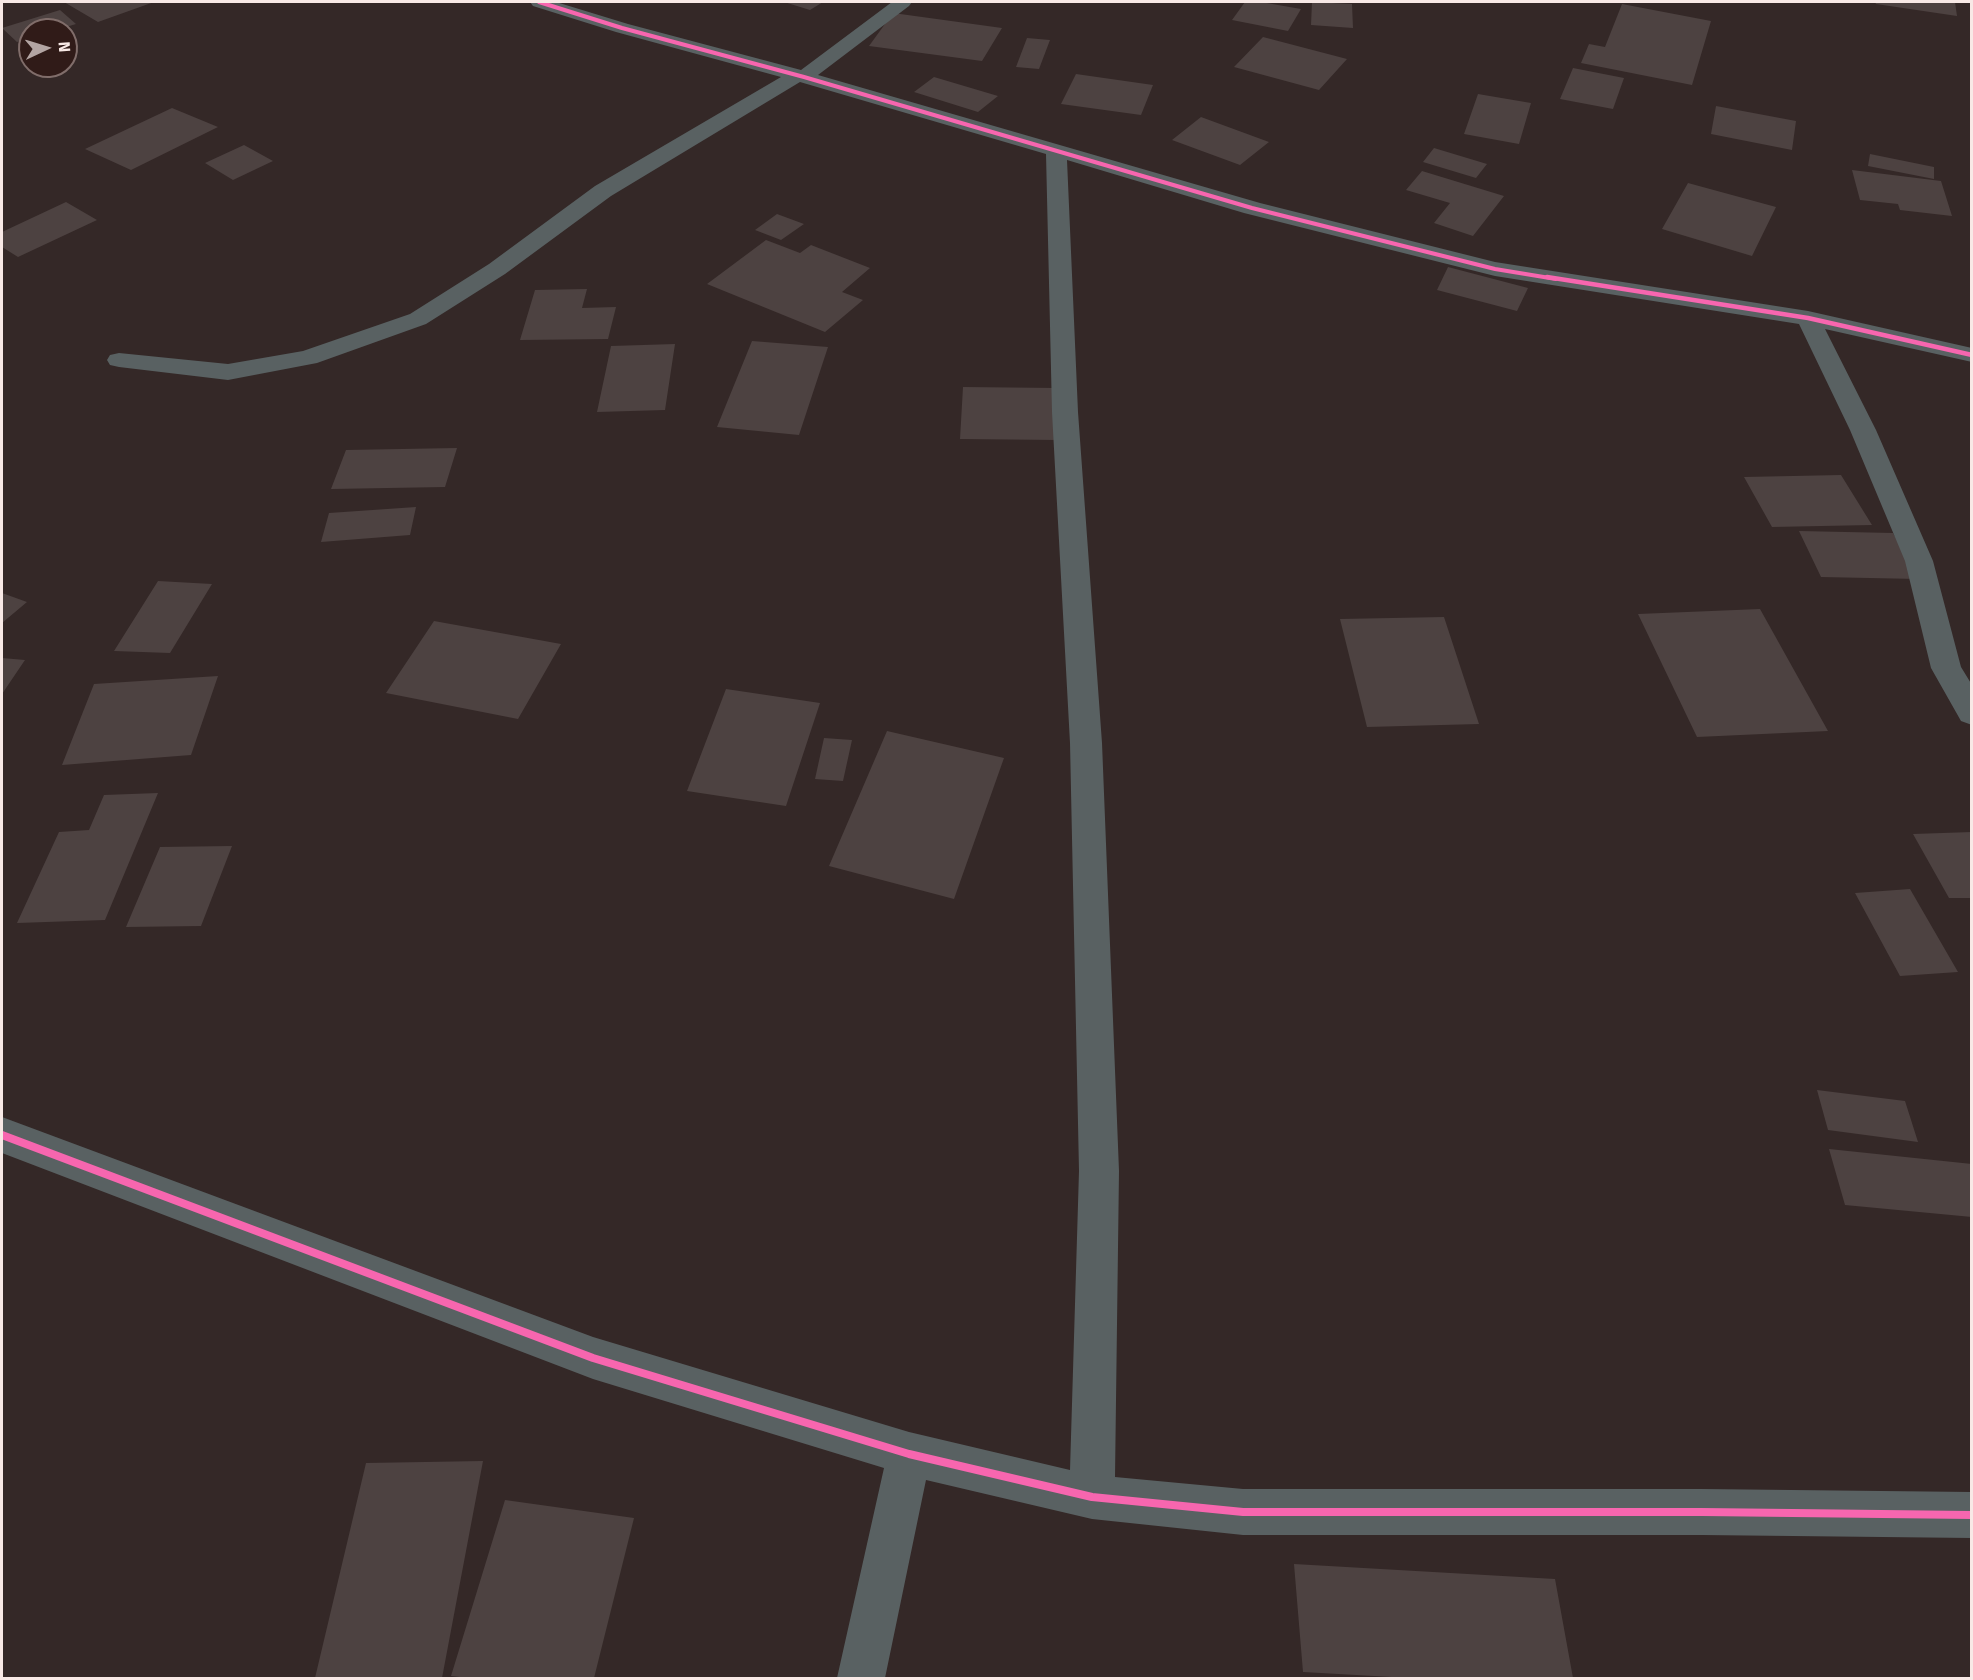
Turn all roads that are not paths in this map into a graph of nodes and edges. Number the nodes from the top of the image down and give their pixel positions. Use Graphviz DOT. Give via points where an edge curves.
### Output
graph roads {
  1 [pos="538,2"];
  2 [pos="903,2"];
  3 [pos="801,76"];
  4 [pos="1056,151"];
  5 [pos="1808,318"];
  6 [pos="1971,355"];
  7 [pos="119,360"];
  8 [pos="1971,713"];
  9 [pos="2,1135"];
  10 [pos="909,1454"];
  11 [pos="1092,1497"];
  12 [pos="1971,1515"];
  13 [pos="861,1678"];
  1 -- 3 [label="street"];
  2 -- 3 [label="street"];
  3 -- 4 [label="street"];
  3 -- 7 [label="street" via="603,191 497,269 418,319 308,358 228,372"];
  4 -- 5 [label="street" via="1252,208 1495,268"];
  4 -- 11 [label="street" via="1065,412 1086,743 1099,1159"];
  5 -- 6 [label="street"];
  5 -- 8 [label="street" via="1863,430 1918,561 1946,668"];
  9 -- 10 [label="street" via="593,1358"];
  10 -- 11 [label="street"];
  10 -- 13 [label="street"];
  11 -- 12 [label="street" via="1243,1512"];
}
